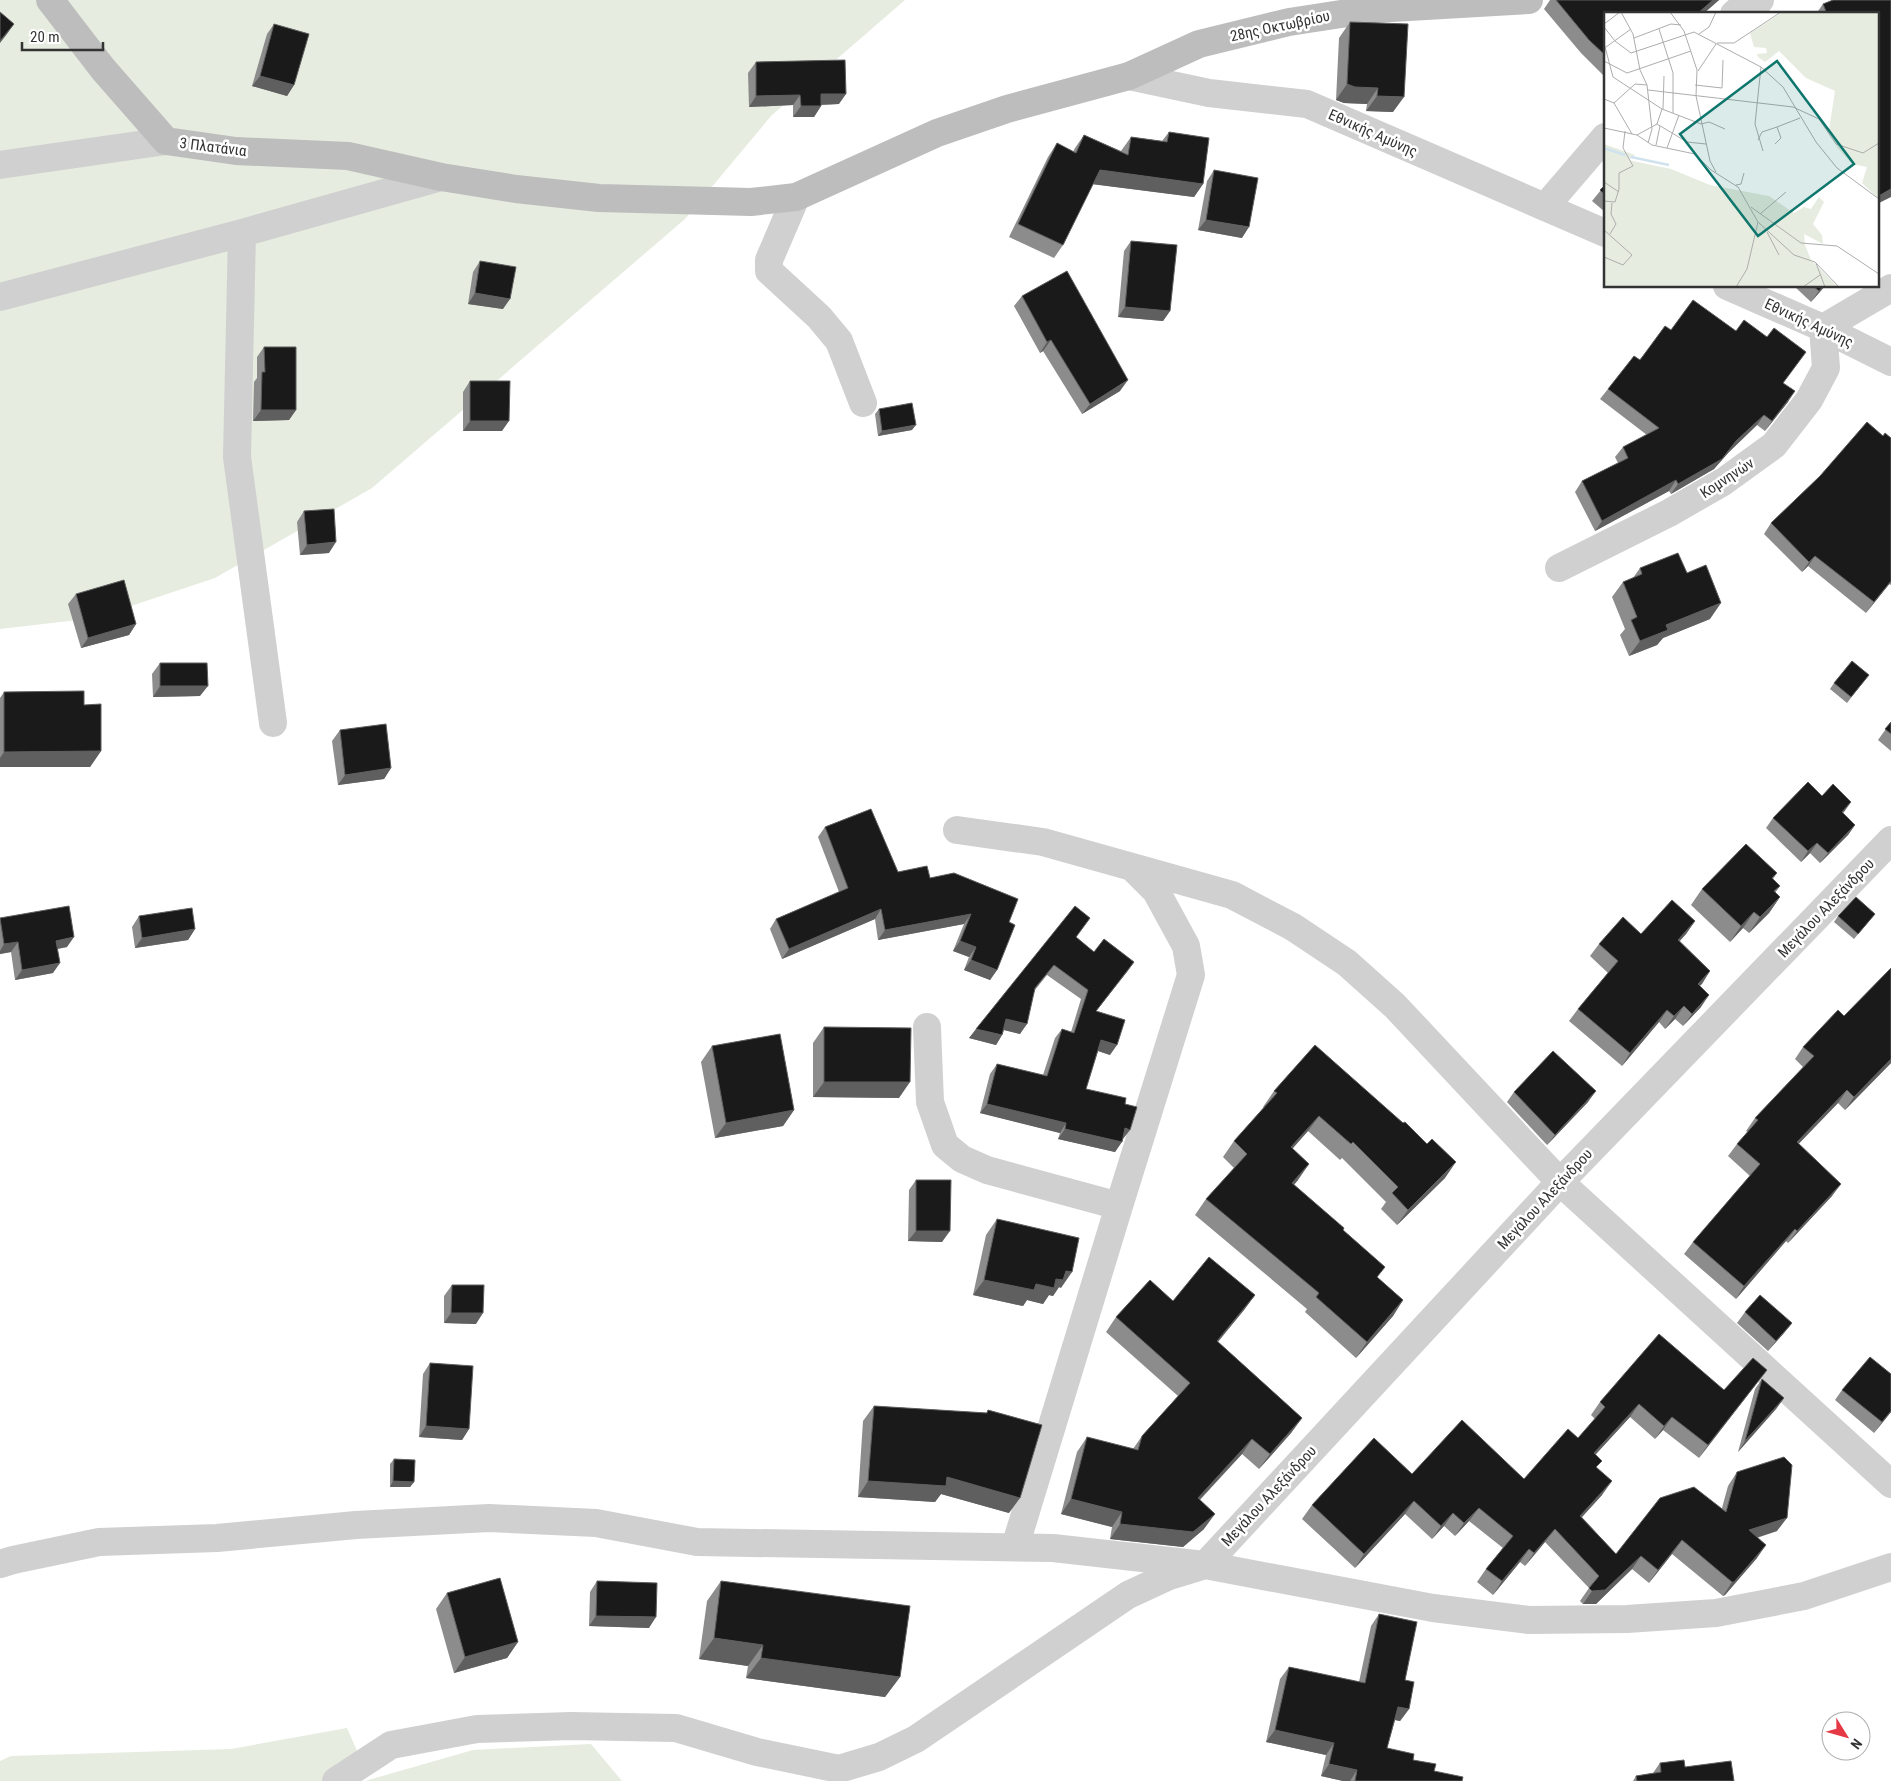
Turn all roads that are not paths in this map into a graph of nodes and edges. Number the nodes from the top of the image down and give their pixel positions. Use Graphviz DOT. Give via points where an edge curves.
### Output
graph roads {
  1 [pos="50,0"];
  2 [pos="1529,0"];
  3 [pos="1760,0"];
  4 [pos="1736,12"];
  5 [pos="1129,76"];
  6 [pos="1604,138"];
  7 [pos="166,141"];
  8 [pos="0,165"];
  9 [pos="441,177"];
  10 [pos="796,197"];
  11 [pos="1545,207"];
  12 [pos="1604,233"];
  13 [pos="242,234"];
  14 [pos="1732,288"];
  15 [pos="1891,288"];
  16 [pos="0,297"];
  17 [pos="1823,328"];
  18 [pos="1891,362"];
  19 [pos="863,403"];
  20 [pos="1559,568"];
  21 [pos="273,722"];
  22 [pos="957,830"];
  23 [pos="1891,840"];
  24 [pos="1129,865"];
  25 [pos="928,1027"];
  26 [pos="1560,1182"];
  27 [pos="1118,1206"];
  28 [pos="1891,1484"];
  29 [pos="1015,1547"];
  30 [pos="0,1564"];
  31 [pos="1205,1565"];
  32 [pos="1891,1567"];
  33 [pos="336,1781"];
  1 -- 7 [label="street, 3 Πλατάνια" via="103,69"];
  2 -- 5 [label="street, 28ης Οκτωβρίου" via="1374,9 1289,22 1199,44"];
  3 -- 4 [label="street"];
  5 -- 10 [label="street, 28ης Οκτωβρίου" via="1007,109 937,133"];
  5 -- 11 [label="street, Εθνικής Αμύνης" via="1209,93 1307,104"];
  6 -- 11 [label="street"];
  7 -- 8 [label="street"];
  7 -- 9 [label="street, 3 Πλατάνια" via="236,151 348,156"];
  9 -- 10 [label="street, 3 Πλατάνια" via="600,198 751,202"];
  9 -- 13 [label="street"];
  10 -- 19 [label="street" via="769,260 769,271 819,317 839,341"];
  11 -- 12 [label="street, Εθνικής Αμύνης"];
  13 -- 16 [label="street"];
  13 -- 21 [label="street" via="237,457"];
  14 -- 17 [label="street, Εθνικής Αμύνης"];
  15 -- 17 [label="street"];
  17 -- 18 [label="street, Εθνικής Αμύνης"];
  17 -- 20 [label="street, Κομνηνών" via="1826,368 1809,400 1774,445 1723,482 1677,509"];
  22 -- 24 [label="street" via="1043,842"];
  23 -- 26 [label="street, Μεγάλου Αλεξάνδρου"];
  24 -- 26 [label="street" via="1232,895 1293,927 1347,963 1395,1006"];
  24 -- 27 [label="street" via="1156,891 1186,946 1191,975"];
  25 -- 27 [label="street" via="930,1102 946,1146 962,1159 987,1170"];
  26 -- 28 [label="street"];
  26 -- 31 [label="street, Μεγάλου Αλεξάνδρου"];
  27 -- 29 [label="street"];
  29 -- 30 [label="street" via="697,1542 596,1523 489,1518 356,1525 217,1538 99,1542"];
  29 -- 31 [label="street" via="1053,1548"];
  31 -- 32 [label="street" via="1433,1608 1529,1620 1627,1619 1716,1613 1804,1596"];
  31 -- 33 [label="street" via="1128,1594 916,1739 879,1757 838,1770 757,1752 676,1728 571,1726 477,1729 391,1746"];
}
